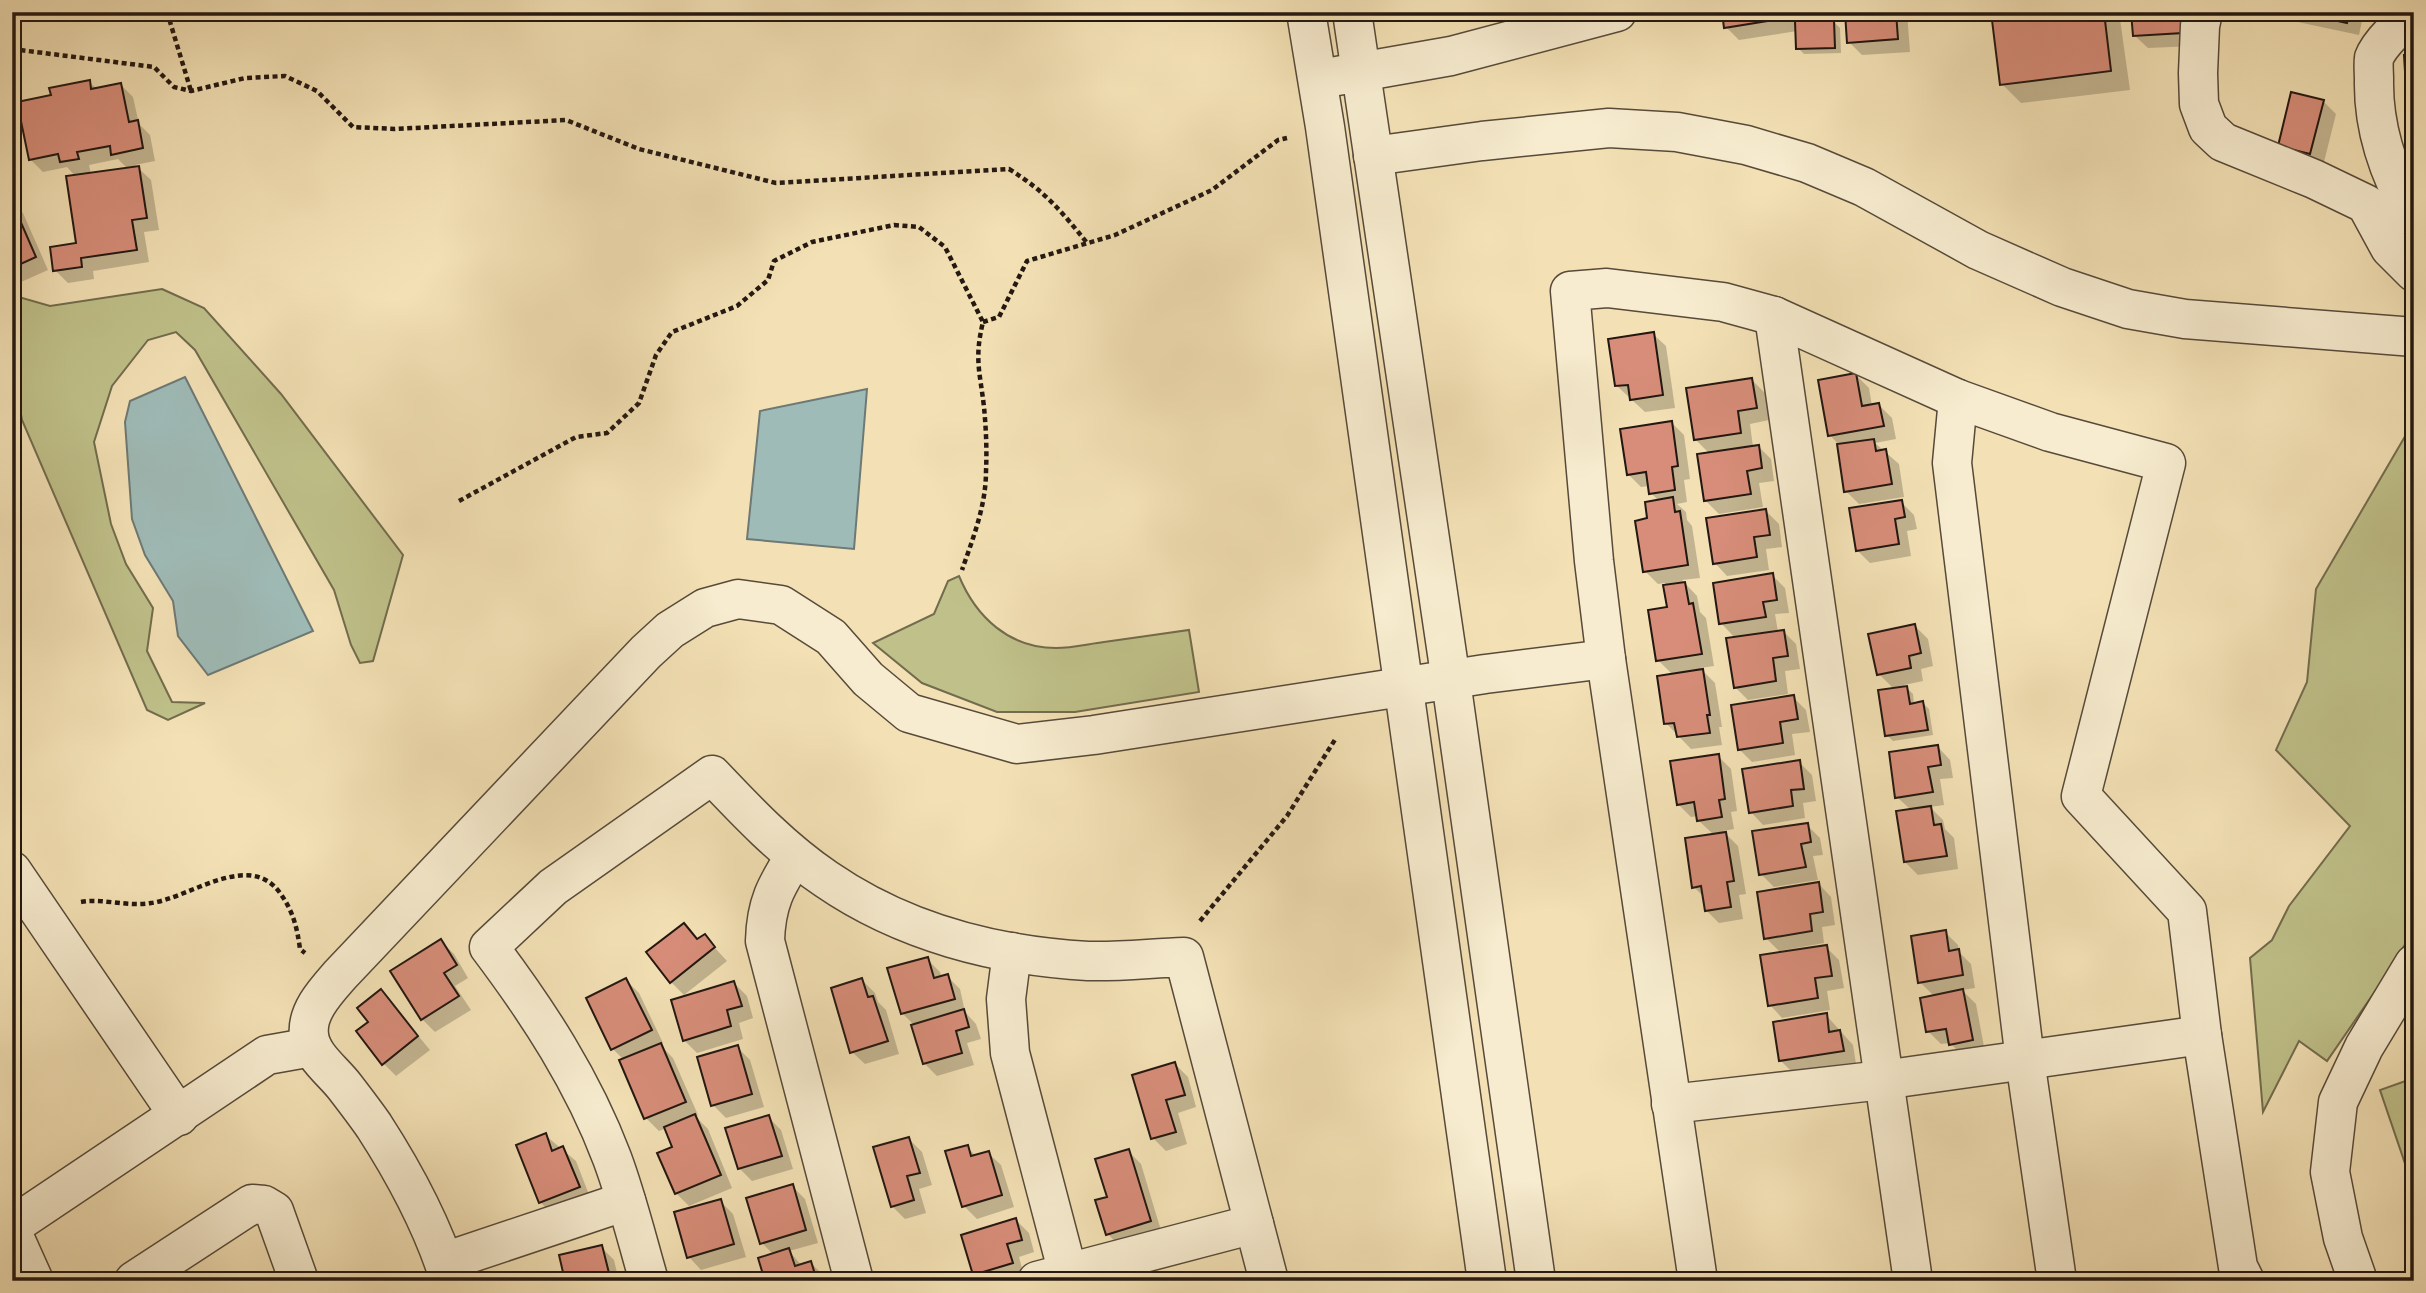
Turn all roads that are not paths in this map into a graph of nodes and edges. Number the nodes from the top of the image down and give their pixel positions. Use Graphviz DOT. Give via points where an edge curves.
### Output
graph roads {
  1 [pos="1306,12"];
  2 [pos="1352,12"];
  3 [pos="1617,12"];
  4 [pos="2203,12"];
  5 [pos="2414,14"];
  6 [pos="1361,71"];
  7 [pos="1318,79"];
  8 [pos="1373,156"];
  9 [pos="2414,218"];
  10 [pos="2414,272"];
  11 [pos="1774,316"];
  12 [pos="2414,337"];
  13 [pos="1958,399"];
  14 [pos="1606,659"];
  15 [pos="1451,681"];
  16 [pos="1402,688"];
  17 [pos="795,856"];
  18 [pos="12,871"];
  19 [pos="1012,952"];
  20 [pos="2414,964"];
  21 [pos="2202,1035"];
  22 [pos="312,1047"];
  23 [pos="2025,1060"];
  24 [pos="1883,1080"];
  25 [pos="1671,1104"];
  26 [pos="178,1116"];
  27 [pos="626,1201"];
  28 [pos="1254,1224"];
  29 [pos="12,1226"];
  30 [pos="12,1232"];
  31 [pos="447,1272"];
  32 [pos="1058,1278"];
  33 [pos="34,1281"];
  34 [pos="134,1281"];
  35 [pos="299,1281"];
  36 [pos="649,1281"];
  37 [pos="854,1281"];
  38 [pos="1269,1281"];
  39 [pos="1487,1281"];
  40 [pos="1535,1281"];
  41 [pos="1698,1281"];
  42 [pos="1913,1281"];
  43 [pos="2057,1281"];
  44 [pos="2245,1281"];
  45 [pos="2358,1281"];
  1 -- 7 [label="street"];
  2 -- 6 [label="street"];
  3 -- 6 [label="street" via="1451,57"];
  4 -- 10 [label="street" via="2199,104 2208,128 2223,142 2367,204 2390,248"];
  5 -- 9 [label="street" via="2399,24 2375,57 2374,102 2383,150 2396,187"];
  6 -- 7 [label="street"];
  6 -- 8 [label="street"];
  7 -- 16 [label="street"];
  8 -- 12 [label="street" via="1609,128 1677,132 1807,163 1864,187 1978,250 2062,287 2128,309 2185,319"];
  8 -- 15 [label="street"];
  11 -- 13 [label="street"];
  11 -- 14 [label="street" via="1723,302 1607,288 1570,291"];
  11 -- 24 [label="street"];
  13 -- 21 [label="street" via="2050,432 2166,463 2081,796 2187,911"];
  13 -- 23 [label="street" via="1952,463"];
  14 -- 15 [label="street"];
  14 -- 25 [label="street"];
  15 -- 16 [label="street"];
  15 -- 40 [label="street"];
  16 -- 22 [label="street" via="1017,744 909,713 868,679 831,637 781,605 738,599 705,608 646,652 335,981 313,1010"];
  16 -- 39 [label="street"];
  17 -- 19 [label="street" via="895,918 934,933"];
  17 -- 27 [label="street" via="712,775 553,887 489,947 530,1003 586,1098"];
  17 -- 37 [label="street" via="769,903 765,941"];
  18 -- 26 [label="street"];
  19 -- 28 [label="street" via="1089,961 1184,957"];
  19 -- 32 [label="street" via="1006,999 1010,1053"];
  20 -- 45 [label="street" via="2364,1047 2339,1102 2330,1172 2343,1238"];
  21 -- 23 [label="street"];
  21 -- 44 [label="street" via="2238,1266"];
  22 -- 26 [label="street" via="267,1055"];
  22 -- 31 [label="street" via="392,1156"];
  23 -- 24 [label="street"];
  23 -- 43 [label="street"];
  24 -- 25 [label="street"];
  24 -- 42 [label="street"];
  25 -- 41 [label="street"];
  26 -- 29 [label="street"];
  27 -- 31 [label="street"];
  27 -- 36 [label="street"];
  28 -- 32 [label="street"];
  28 -- 38 [label="street"];
  30 -- 33 [label="street"];
  34 -- 35 [label="street" via="252,1204 274,1211"];
}
